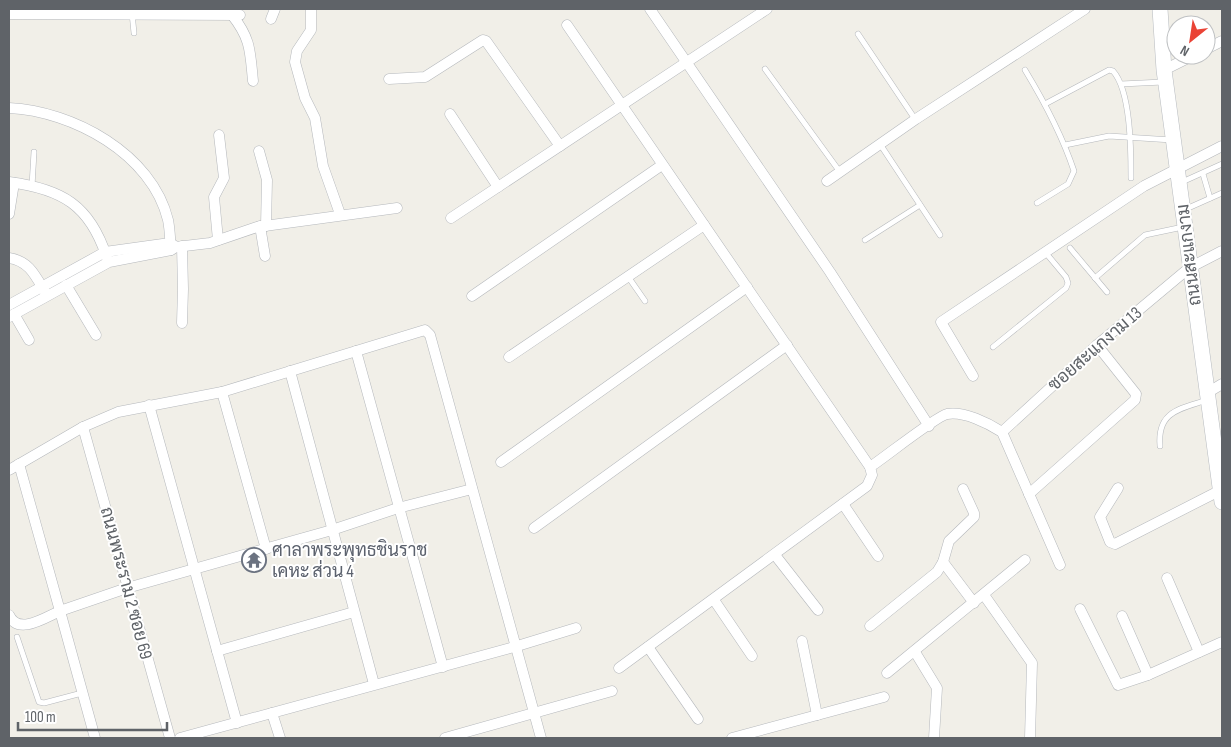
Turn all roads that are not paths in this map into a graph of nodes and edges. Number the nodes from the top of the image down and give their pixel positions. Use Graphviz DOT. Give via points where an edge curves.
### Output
graph roads {
  1 [pos="275,9"];
  2 [pos="311,9"];
  3 [pos="650,9"];
  4 [pos="1085,9"];
  5 [pos="1160,9"];
  6 [pos="761,10"];
  7 [pos="132,13"];
  8 [pos="9,14"];
  9 [pos="270,19"];
  10 [pos="567,25"];
  11 [pos="134,32"];
  12 [pos="858,34"];
  13 [pos="685,62"];
  14 [pos="1180,65"];
  15 [pos="765,70"];
  16 [pos="1025,70"];
  17 [pos="1165,76"];
  18 [pos="389,79"];
  19 [pos="253,81"];
  20 [pos="1121,84"];
  21 [pos="622,104"];
  22 [pos="1045,104"];
  23 [pos="9,108"];
  24 [pos="450,114"];
  25 [pos="916,120"];
  26 [pos="219,135"];
  27 [pos="1132,139"];
  28 [pos="1175,140"];
  29 [pos="880,144"];
  30 [pos="1065,145"];
  31 [pos="560,146"];
  32 [pos="1222,146"];
  33 [pos="259,151"];
  34 [pos="34,152"];
  35 [pos="1222,164"];
  36 [pos="662,166"];
  37 [pos="840,173"];
  38 [pos="1203,174"];
  39 [pos="1179,176"];
  40 [pos="1131,178"];
  41 [pos="827,181"];
  42 [pos="11,182"];
  43 [pos="32,186"];
  44 [pos="498,187"];
  45 [pos="1222,193"];
  46 [pos="1210,198"];
  47 [pos="1037,203"];
  48 [pos="920,205"];
  49 [pos="397,208"];
  50 [pos="1183,210"];
  51 [pos="9,214"];
  52 [pos="340,214"];
  53 [pos="451,218"];
  54 [pos="704,225"];
  55 [pos="263,226"];
  56 [pos="1185,226"];
  57 [pos="940,235"];
  58 [pos="218,240"];
  59 [pos="864,240"];
  60 [pos="175,247"];
  61 [pos="1070,248"];
  62 [pos="1222,251"];
  63 [pos="1045,252"];
  64 [pos="265,256"];
  65 [pos="107,257"];
  66 [pos="9,258"];
  67 [pos="1190,268"];
  68 [pos="629,278"];
  69 [pos="1095,278"];
  70 [pos="66,285"];
  71 [pos="747,286"];
  72 [pos="44,291"];
  73 [pos="1107,292"];
  74 [pos="472,296"];
  75 [pos="645,301"];
  76 [pos="10,312"];
  77 [pos="182,323"];
  78 [pos="96,335"];
  79 [pos="29,340"];
  80 [pos="787,345"];
  81 [pos="1097,345"];
  82 [pos="993,347"];
  83 [pos="356,350"];
  84 [pos="509,358"];
  85 [pos="290,371"];
  86 [pos="973,376"];
  87 [pos="1222,384"];
  88 [pos="222,392"];
  89 [pos="1208,396"];
  90 [pos="149,405"];
  91 [pos="929,426"];
  92 [pos="84,427"];
  93 [pos="1217,431"];
  94 [pos="1002,432"];
  95 [pos="1160,446"];
  96 [pos="501,462"];
  97 [pos="18,464"];
  98 [pos="870,467"];
  99 [pos="9,470"];
  100 [pos="1118,488"];
  101 [pos="472,489"];
  102 [pos="963,489"];
  103 [pos="1220,489"];
  104 [pos="1029,494"];
  105 [pos="843,504"];
  106 [pos="398,508"];
  107 [pos="534,528"];
  108 [pos="332,530"];
  109 [pos="266,549"];
  110 [pos="776,555"];
  111 [pos="878,556"];
  112 [pos="1025,560"];
  113 [pos="943,562"];
  114 [pos="1060,565"];
  115 [pos="195,570"];
  116 [pos="1167,578"];
  117 [pos="127,588"];
  118 [pos="984,595"];
  119 [pos="714,600"];
  120 [pos="974,603"];
  121 [pos="1080,609"];
  122 [pos="818,610"];
  123 [pos="60,612"];
  124 [pos="354,612"];
  125 [pos="9,615"];
  126 [pos="1122,616"];
  127 [pos="870,626"];
  128 [pos="576,628"];
  129 [pos="18,637"];
  130 [pos="802,641"];
  131 [pos="1222,642"];
  132 [pos="514,647"];
  133 [pos="648,647"];
  134 [pos="217,651"];
  135 [pos="915,652"];
  136 [pos="1199,652"];
  137 [pos="752,656"];
  138 [pos="443,667"];
  139 [pos="619,668"];
  140 [pos="888,673"];
  141 [pos="1148,675"];
  142 [pos="374,684"];
  143 [pos="612,692"];
  144 [pos="82,693"];
  145 [pos="884,697"];
  146 [pos="272,713"];
  147 [pos="534,714"];
  148 [pos="817,715"];
  149 [pos="698,719"];
  150 [pos="236,723"];
  151 [pos="95,738"];
  152 [pos="170,738"];
  153 [pos="180,738"];
  154 [pos="280,738"];
  155 [pos="445,738"];
  156 [pos="541,738"];
  157 [pos="732,738"];
  158 [pos="934,738"];
  159 [pos="1030,738"];
  1 -- 9 [label="street"];
  2 -- 52 [label="street" via="311,30 297,51 295,62 305,98 315,118 322,166"];
  3 -- 13 [label="street"];
  4 -- 25 [label="street"];
  5 -- 17 [label="street, ถนนสะแกงาม"];
  6 -- 13 [label="street"];
  7 -- 8 [label="street"];
  7 -- 11 [label="lane"];
  7 -- 19 [label="street" via="236,15 247,38"];
  10 -- 21 [label="street"];
  12 -- 25 [label="lane"];
  13 -- 21 [label="street"];
  13 -- 91 [label="street" via="824,264"];
  14 -- 17 [label="street"];
  15 -- 37 [label="lane"];
  16 -- 22 [label="lane"];
  17 -- 20 [label="lane"];
  17 -- 28 [label="street, ถนนสะแกงาม"];
  18 -- 31 [label="street" via="425,77 486,41"];
  20 -- 22 [label="lane" via="1109,70"];
  20 -- 27 [label="lane"];
  21 -- 31 [label="street"];
  21 -- 36 [label="street"];
  22 -- 30 [label="lane"];
  23 -- 60 [label="street" via="50,114 84,128 117,149 145,173 156,190"];
  24 -- 44 [label="street"];
  25 -- 29 [label="street"];
  26 -- 58 [label="street" via="224,178 214,197"];
  27 -- 28 [label="lane"];
  27 -- 30 [label="lane" via="1108,136"];
  27 -- 40 [label="lane"];
  28 -- 39 [label="street, ถนนสะแกงาม"];
  29 -- 37 [label="street"];
  29 -- 48 [label="lane"];
  30 -- 47 [label="lane" via="1074,171 1073,178 1063,188"];
  31 -- 44 [label="street"];
  32 -- 39 [label="street"];
  33 -- 55 [label="street" via="267,180"];
  34 -- 43 [label="lane"];
  35 -- 38 [label="lane"];
  36 -- 54 [label="street"];
  36 -- 74 [label="street"];
  37 -- 41 [label="street"];
  38 -- 39 [label="lane"];
  38 -- 46 [label="lane"];
  39 -- 50 [label="street, ถนนสะแกงาม"];
  39 -- 63 [label="street" via="1144,186"];
  42 -- 43 [label="street"];
  42 -- 51 [label="street"];
  43 -- 65 [label="street" via="63,196 88,218"];
  44 -- 53 [label="street"];
  45 -- 46 [label="lane"];
  46 -- 50 [label="lane"];
  48 -- 57 [label="lane"];
  48 -- 59 [label="lane"];
  49 -- 52 [label="street"];
  50 -- 56 [label="street, ถนนสะแกงาม"];
  52 -- 55 [label="street"];
  54 -- 68 [label="street"];
  54 -- 71 [label="street"];
  55 -- 58 [label="street"];
  55 -- 64 [label="street"];
  56 -- 67 [label="street, ถนนสะแกงาม"];
  56 -- 69 [label="lane" via="1145,235"];
  58 -- 60 [label="street"];
  60 -- 65 [label="street"];
  60 -- 77 [label="street"];
  61 -- 69 [label="lane"];
  62 -- 67 [label="street, ซอยสะแกงาม 13"];
  63 -- 82 [label="lane" via="1066,277 1066,288"];
  63 -- 86 [label="street" via="941,322"];
  65 -- 70 [label="street"];
  65 -- 72 [label="street"];
  66 -- 72 [label="street" via="29,265"];
  67 -- 81 [label="street, ซอยสะแกงาม 13"];
  67 -- 89 [label="street, ถนนสะแกงาม"];
  68 -- 75 [label="lane"];
  68 -- 84 [label="street"];
  69 -- 73 [label="lane"];
  70 -- 72 [label="street"];
  70 -- 78 [label="street"];
  71 -- 80 [label="street"];
  71 -- 96 [label="street"];
  72 -- 76 [label="street"];
  76 -- 79 [label="street"];
  80 -- 98 [label="street"];
  80 -- 107 [label="street"];
  81 -- 94 [label="street, ซอยสะแกงาม 13"];
  81 -- 104 [label="street" via="1136,394 1135,400"];
  83 -- 85 [label="street"];
  83 -- 101 [label="street" via="417,331 425,330 430,335"];
  83 -- 106 [label="street"];
  85 -- 88 [label="street"];
  85 -- 108 [label="street"];
  87 -- 89 [label="street"];
  88 -- 90 [label="street"];
  88 -- 109 [label="street"];
  89 -- 93 [label="street, ถนนสะแกงาม"];
  89 -- 95 [label="lane" via="1166,417"];
  90 -- 92 [label="street" via="118,412"];
  90 -- 115 [label="street"];
  91 -- 94 [label="street" via="945,415 955,414 982,421"];
  91 -- 98 [label="street"];
  92 -- 97 [label="street"];
  92 -- 117 [label="street, ถนนพระราม 2 ซอย 69"];
  93 -- 103 [label="street, ถนนสะแกงาม"];
  94 -- 104 [label="street"];
  97 -- 99 [label="street"];
  97 -- 123 [label="street"];
  98 -- 105 [label="street" via="872,475 867,486"];
  100 -- 103 [label="street" via="1100,517 1110,542 1114,544"];
  101 -- 106 [label="street"];
  101 -- 132 [label="street"];
  102 -- 113 [label="street" via="974,517 949,541"];
  104 -- 114 [label="street"];
  105 -- 110 [label="street"];
  105 -- 111 [label="street"];
  106 -- 108 [label="street"];
  106 -- 138 [label="street"];
  108 -- 109 [label="street"];
  108 -- 124 [label="street"];
  109 -- 115 [label="street"];
  110 -- 119 [label="street"];
  110 -- 122 [label="street"];
  112 -- 118 [label="street"];
  113 -- 120 [label="street"];
  113 -- 127 [label="street" via="937,572"];
  115 -- 117 [label="street"];
  115 -- 134 [label="street"];
  116 -- 136 [label="street"];
  117 -- 123 [label="street"];
  117 -- 152 [label="street, ถนนพระราม 2 ซอย 69"];
  118 -- 120 [label="street"];
  118 -- 159 [label="street" via="1032,663"];
  119 -- 133 [label="street"];
  119 -- 137 [label="street"];
  120 -- 135 [label="street"];
  121 -- 141 [label="street" via="1116,684 1121,686"];
  123 -- 125 [label="street" via="23,626 16,624"];
  123 -- 144 [label="street"];
  124 -- 134 [label="street"];
  124 -- 142 [label="street"];
  126 -- 141 [label="street"];
  128 -- 132 [label="street"];
  129 -- 144 [label="lane" via="39,702"];
  130 -- 148 [label="street"];
  131 -- 136 [label="street"];
  132 -- 138 [label="street"];
  132 -- 147 [label="street"];
  133 -- 139 [label="street"];
  133 -- 149 [label="street"];
  134 -- 150 [label="street"];
  135 -- 140 [label="street"];
  135 -- 158 [label="street" via="937,688"];
  136 -- 141 [label="street"];
  138 -- 142 [label="street"];
  142 -- 146 [label="street"];
  143 -- 147 [label="street"];
  144 -- 151 [label="street"];
  145 -- 148 [label="street"];
  146 -- 150 [label="street"];
  146 -- 154 [label="street"];
  147 -- 155 [label="street"];
  147 -- 156 [label="street"];
  148 -- 157 [label="street"];
  150 -- 153 [label="street"];
}
